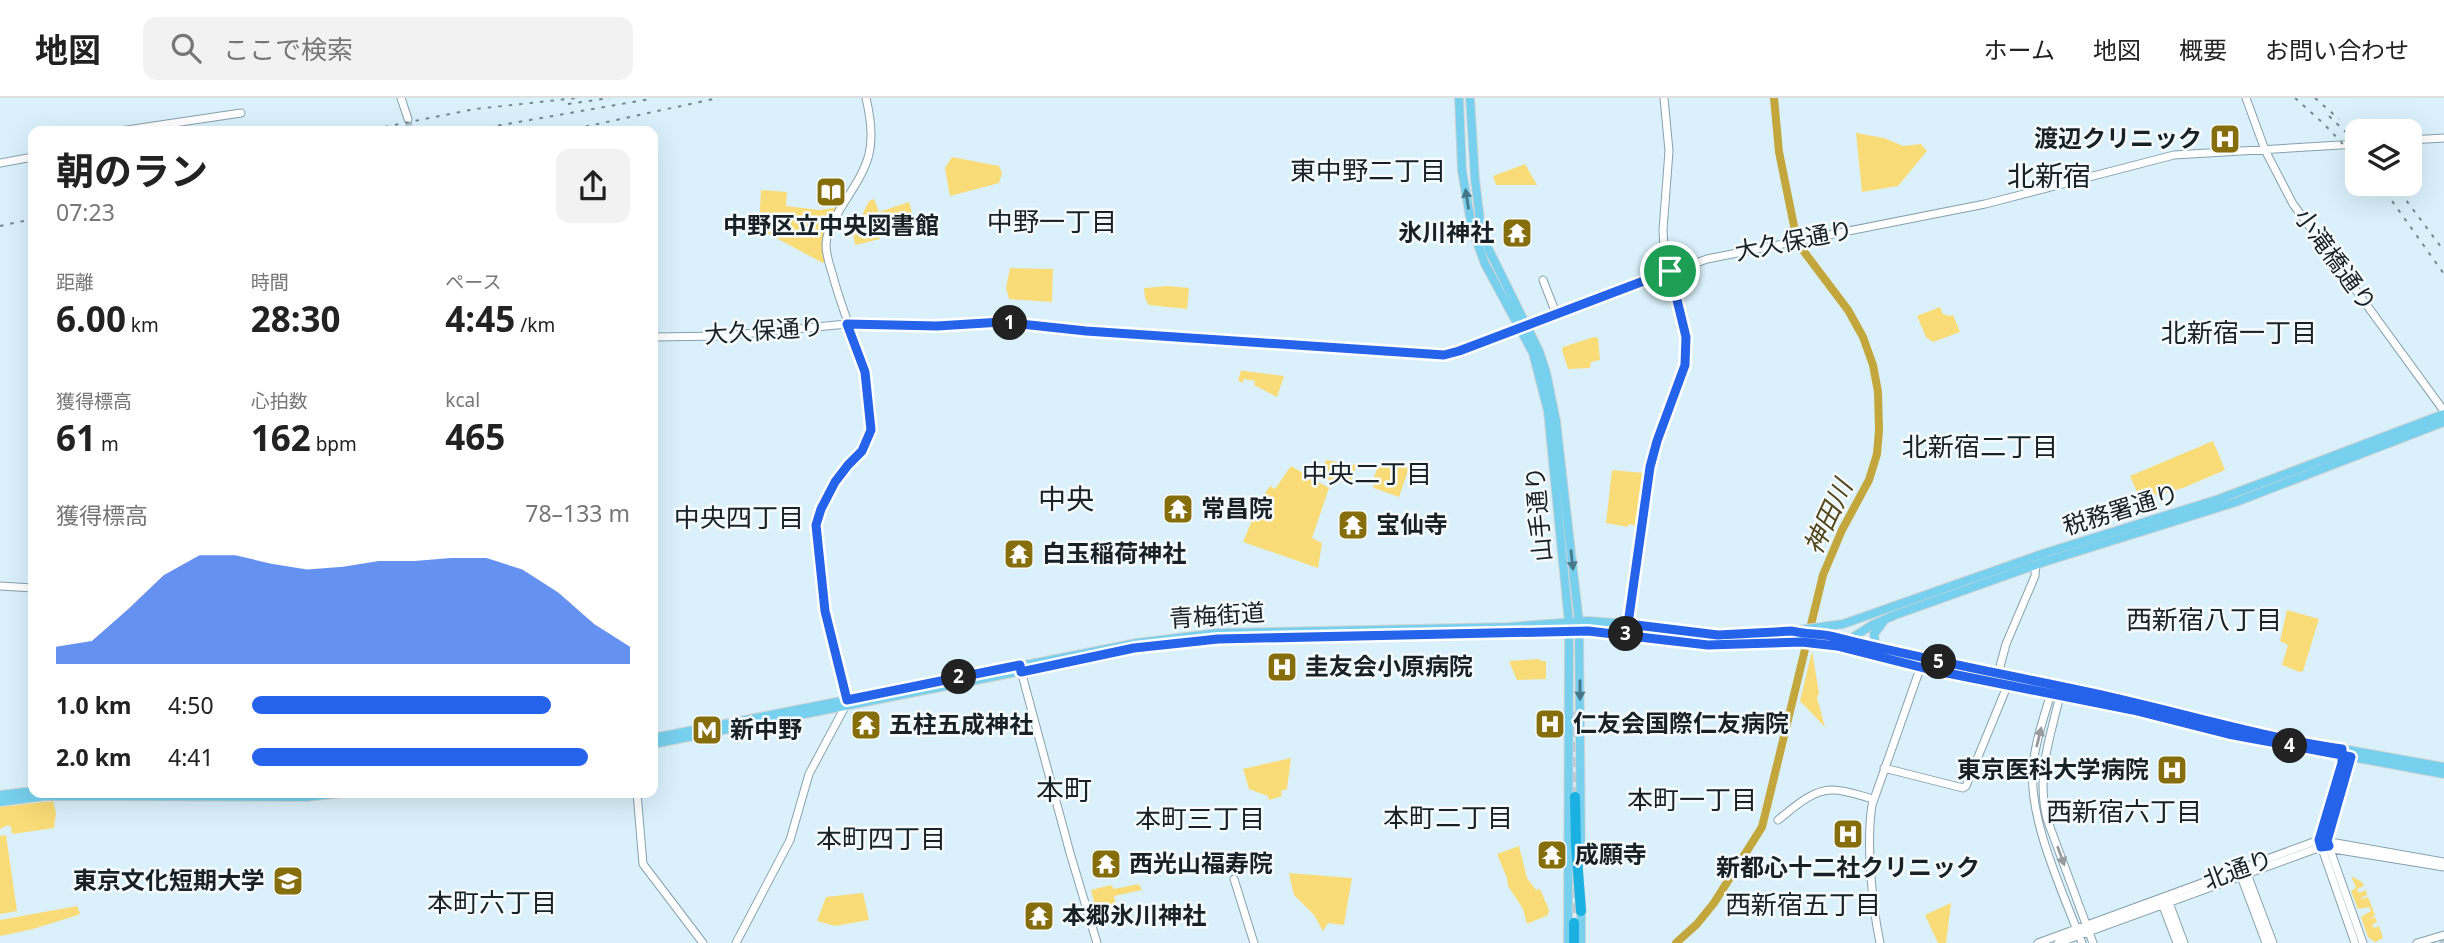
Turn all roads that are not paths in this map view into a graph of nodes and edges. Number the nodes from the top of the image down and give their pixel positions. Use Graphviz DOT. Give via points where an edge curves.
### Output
graph roads {
  1 [pos="866,98"];
  2 [pos="1459,98"];
  3 [pos="1469,98"];
  4 [pos="1664,98"];
  5 [pos="2246,98"];
  6 [pos="405,99"];
  7 [pos="241,113"];
  8 [pos="408,119"];
  9 [pos="154,126"];
  10 [pos="2444,138"];
  11 [pos="2422,140"];
  12 [pos="2345,145"];
  13 [pos="2265,150"];
  14 [pos="28,158"];
  15 [pos="0,163"];
  16 [pos="1670,271"];
  17 [pos="1543,280"];
  18 [pos="1558,316"];
  19 [pos="847,324"];
  20 [pos="1524,327"];
  21 [pos="658,337"];
  22 [pos="2444,412"];
  23 [pos="2444,422"];
  24 [pos="2300,477"];
  25 [pos="2268,481"];
  26 [pos="2253,495"];
  27 [pos="2224,498"];
  28 [pos="2036,560"];
  29 [pos="0,586"];
  30 [pos="28,588"];
  31 [pos="1572,599"];
  32 [pos="1888,618"];
  33 [pos="1854,622"];
  34 [pos="1628,624"];
  35 [pos="1579,626"];
  36 [pos="1569,627"];
  37 [pos="1803,635"];
  38 [pos="1815,635"];
  39 [pos="1848,640"];
  40 [pos="1837,646"];
  41 [pos="1881,649"];
  42 [pos="1864,654"];
  43 [pos="1922,663"];
  44 [pos="1020,668"];
  45 [pos="1998,674"];
  46 [pos="2008,684"];
  47 [pos="2052,689"];
  48 [pos="2060,695"];
  49 [pos="846,703"];
  50 [pos="658,737"];
  51 [pos="658,743"];
  52 [pos="2347,753"];
  53 [pos="2444,767"];
  54 [pos="1884,768"];
  55 [pos="2444,774"];
  56 [pos="28,792"];
  57 [pos="0,795"];
  58 [pos="1575,796"];
  59 [pos="31,798"];
  60 [pos="637,798"];
  61 [pos="1873,799"];
  62 [pos="0,802"];
  63 [pos="1778,820"];
  64 [pos="2324,844"];
  65 [pos="2444,864"];
  66 [pos="2243,872"];
  67 [pos="1234,879"];
  68 [pos="2165,900"];
  69 [pos="1581,911"];
  70 [pos="1574,923"];
  71 [pos="2088,928"];
  72 [pos="2444,935"];
  73 [pos="2079,936"];
  74 [pos="703,943"];
  75 [pos="736,943"];
  76 [pos="1097,943"];
  77 [pos="1254,943"];
  78 [pos="1568,943"];
  79 [pos="1574,943"];
  80 [pos="1581,943"];
  81 [pos="1880,943"];
  82 [pos="2038,943"];
  83 [pos="2058,943"];
  84 [pos="2093,943"];
  85 [pos="2177,943"];
  86 [pos="2184,943"];
  87 [pos="2266,943"];
  88 [pos="2273,943"];
  89 [pos="2355,943"];
  90 [pos="2363,943"];
  91 [pos="2417,943"];
  1 -- 19 [label="main road" via="870,155 826,242"];
  20 -- 2 [label="main road, 山手通り, one-way" via="1486,264 1472,228 1462,171"];
  3 -- 20 [label="main road, 山手通り" via="1481,228"];
  4 -- 16 [label="main road" via="1669,163 1663,230"];
  5 -- 13 [label="main road, 小滝橋通り"];
  6 -- 8 [label="main road"];
  7 -- 9 [label="main road"];
  10 -- 11 [label="main road"];
  12 -- 13 [label="main road, 大久保通り"];
  13 -- 16 [label="main road, 大久保通り" via="2174,155 1985,204 1707,259"];
  13 -- 22 [label="main road, 小滝橋通り" via="2293,204"];
  14 -- 15 [label="main road"];
  16 -- 18 [label="main road, 大久保通り"];
  16 -- 34 [label="main road" via="1686,337 1685,365 1650,467"];
  17 -- 18 [label="main road"];
  18 -- 20 [label="main road, 大久保通り"];
  19 -- 20 [label="main road, 大久保通り" via="1002,322 1444,355"];
  19 -- 21 [label="main road, 大久保通り" via="723,336"];
  19 -- 49 [label="main road" via="865,372 871,430 862,451 835,482 816,525 825,611"];
  20 -- 31 [label="main road, 山手通り" via="1545,396"];
  22 -- 25 [label="main road, 税務署通り"];
  23 -- 24 [label="main road, 税務署通り"];
  24 -- 25 [label="main road" via="2270,485"];
  24 -- 26 [label="main road, 税務署通り"];
  25 -- 27 [label="main road, 税務署通り"];
  26 -- 27 [label="main road" via="2253,490"];
  26 -- 28 [label="main road, 税務署通り"];
  27 -- 28 [label="main road, 税務署通り"];
  28 -- 32 [label="main road, 税務署通り"];
  28 -- 33 [label="main road, 税務署通り"];
  28 -- 45 [label="main road" via="2035,576"];
  29 -- 30 [label="main road"];
  31 -- 35 [label="main road, 山手通り"];
  31 -- 36 [label="main road, 山手通り"];
  32 -- 39 [label="main road, 税務署通り"];
  32 -- 41 [label="main road" via="1874,634"];
  33 -- 38 [label="main road, 税務署通り"];
  33 -- 39 [label="main road" via="1846,631"];
  34 -- 35 [label="main road, 青梅街道"];
  34 -- 37 [label="main road, 青梅街道" via="1718,635 1792,631"];
  35 -- 36 [label="main road, 青梅街道"];
  35 -- 37 [label="main road, 青梅街道" via="1726,646"];
  35 -- 58 [label="main road, 山手通り, one-way"];
  36 -- 44 [label="main road, 青梅街道" via="1218,639"];
  36 -- 58 [label="main road, 山手通り"];
  37 -- 38 [label="main road, 青梅街道"];
  37 -- 38 [label="main road, 税務署通り"];
  38 -- 39 [label="main road, 青梅街道"];
  38 -- 40 [label="main road, 青梅街道"];
  39 -- 40 [label="main road, 税務署通り"];
  39 -- 41 [label="main road, 青梅街道"];
  39 -- 42 [label="main road"];
  40 -- 42 [label="main road, 青梅街道"];
  41 -- 43 [label="main road, 青梅街道"];
  42 -- 43 [label="main road, 青梅街道"];
  43 -- 45 [label="main road, 青梅街道"];
  43 -- 46 [label="main road, 青梅街道"];
  43 -- 54 [label="main road"];
  44 -- 49 [label="main road, 青梅街道"];
  44 -- 76 [label="main road"];
  45 -- 47 [label="main road, 青梅街道"];
  46 -- 47 [label="main road, 青梅街道"];
  46 -- 54 [label="main road" via="1966,786"];
  47 -- 48 [label="main road, 青梅街道"];
  47 -- 52 [label="main road, 青梅街道"];
  73 -- 47 [label="main road, one-way" via="2032,794 2033,766"];
  48 -- 52 [label="main road, 青梅街道" via="2228,734"];
  48 -- 71 [label="main road, one-way" via="2044,762 2043,798"];
  49 -- 50 [label="main road, 青梅街道"];
  49 -- 51 [label="main road, 青梅街道"];
  49 -- 75 [label="main road" via="808,774 786,850"];
  52 -- 53 [label="main road, 青梅街道"];
  52 -- 55 [label="main road, 青梅街道"];
  52 -- 64 [label="main road"];
  54 -- 61 [label="main road"];
  56 -- 57 [label="main road"];
  58 -- 69 [label="highway"];
  58 -- 78 [label="main road, 山手通り"];
  59 -- 62 [label="main road"];
  60 -- 74 [label="main road" via="643,864"];
  61 -- 63 [label="main road" via="1828,790 1801,801"];
  61 -- 81 [label="main road" via="1870,826"];
  64 -- 65 [label="main road"];
  64 -- 66 [label="main road, 北通り"];
  64 -- 89 [label="main road"];
  64 -- 90 [label="main road"];
  66 -- 68 [label="main road, 北通り"];
  66 -- 87 [label="main road"];
  66 -- 88 [label="main road"];
  67 -- 77 [label="main road"];
  68 -- 71 [label="main road, 北通り"];
  68 -- 85 [label="main road"];
  68 -- 86 [label="main road"];
  69 -- 80 [label="main road"];
  70 -- 79 [label="highway"];
  71 -- 73 [label="main road, 北通り"];
  71 -- 84 [label="main road"];
  72 -- 91 [label="main road"];
  73 -- 82 [label="main road, 北通り"];
  73 -- 83 [label="main road, 北通り"];
}
